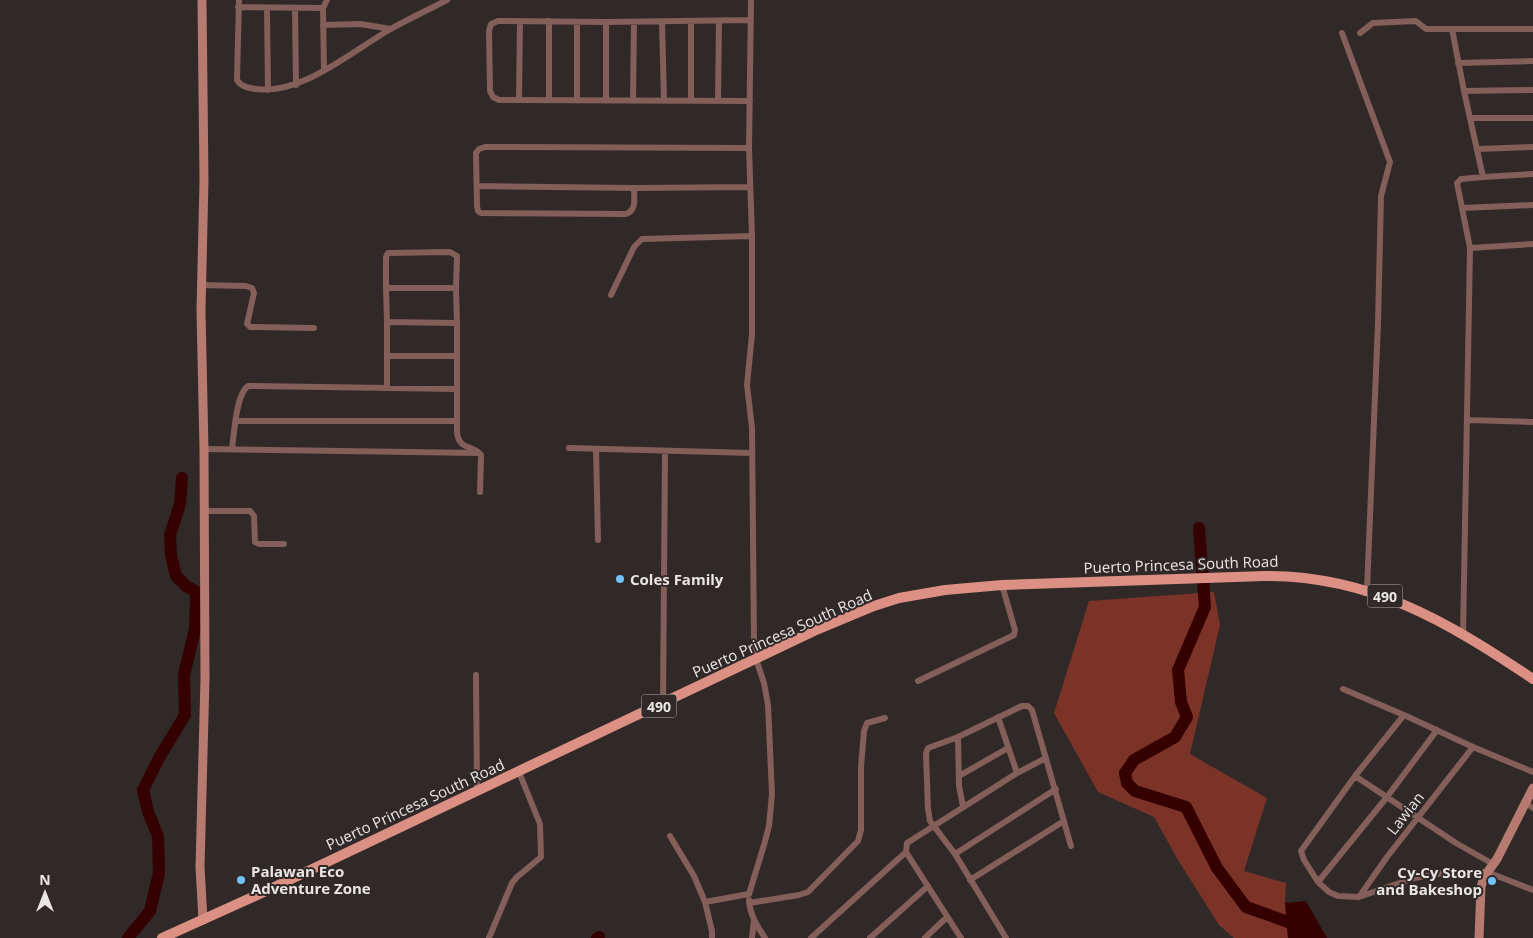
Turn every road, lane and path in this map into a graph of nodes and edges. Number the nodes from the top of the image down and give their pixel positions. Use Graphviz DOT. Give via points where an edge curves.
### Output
graph roads {
  1 [pos="202,0"];
  2 [pos="327,0"];
  3 [pos="445,0"];
  4 [pos="751,0"];
  5 [pos="238,4"];
  6 [pos="267,8"];
  7 [pos="295,8"];
  8 [pos="322,8"];
  9 [pos="751,20"];
  10 [pos="520,21"];
  11 [pos="549,21"];
  12 [pos="691,21"];
  13 [pos="719,21"];
  14 [pos="577,22"];
  15 [pos="606,22"];
  16 [pos="634,22"];
  17 [pos="662,22"];
  18 [pos="323,25"];
  19 [pos="391,29"];
  20 [pos="1452,29"];
  21 [pos="1533,29"];
  22 [pos="1342,33"];
  23 [pos="1360,33"];
  24 [pos="1533,61"];
  25 [pos="1458,63"];
  26 [pos="324,70"];
  27 [pos="296,85"];
  28 [pos="268,90"];
  29 [pos="1533,90"];
  30 [pos="1464,91"];
  31 [pos="519,100"];
  32 [pos="549,100"];
  33 [pos="606,100"];
  34 [pos="664,100"];
  35 [pos="691,100"];
  36 [pos="718,100"];
  37 [pos="577,101"];
  38 [pos="633,101"];
  39 [pos="750,101"];
  40 [pos="1470,118"];
  41 [pos="1533,118"];
  42 [pos="1533,147"];
  43 [pos="749,148"];
  44 [pos="1477,149"];
  45 [pos="1533,174"];
  46 [pos="1483,177"];
  47 [pos="477,186"];
  48 [pos="750,187"];
  49 [pos="634,188"];
  50 [pos="1533,205"];
  51 [pos="1462,208"];
  52 [pos="752,236"];
  53 [pos="1533,244"];
  54 [pos="1470,248"];
  55 [pos="201,285"];
  56 [pos="386,288"];
  57 [pos="456,288"];
  58 [pos="611,295"];
  59 [pos="387,322"];
  60 [pos="457,322"];
  61 [pos="314,328"];
  62 [pos="387,356"];
  63 [pos="457,356"];
  64 [pos="387,388"];
  65 [pos="457,389"];
  66 [pos="1468,420"];
  67 [pos="236,421"];
  68 [pos="456,421"];
  69 [pos="1533,422"];
  70 [pos="569,448"];
  71 [pos="204,449"];
  72 [pos="232,449"];
  73 [pos="596,449"];
  74 [pos="665,452"];
  75 [pos="480,453"];
  76 [pos="752,453"];
  77 [pos="480,492"];
  78 [pos="205,511"];
  79 [pos="598,540"];
  80 [pos="284,544"];
  81 [pos="1002,585"];
  82 [pos="1367,590"];
  83 [pos="1463,636"];
  84 [pos="756,660"];
  85 [pos="476,675"];
  86 [pos="1531,675"];
  87 [pos="918,682"];
  88 [pos="1343,689"];
  89 [pos="663,704"];
  90 [pos="1404,714"];
  91 [pos="998,717"];
  92 [pos="885,718"];
  93 [pos="1437,730"];
  94 [pos="958,737"];
  95 [pos="1473,747"];
  96 [pos="1008,748"];
  97 [pos="1046,758"];
  98 [pos="519,772"];
  99 [pos="1533,772"];
  100 [pos="1017,773"];
  101 [pos="958,776"];
  102 [pos="1355,776"];
  103 [pos="1533,788"];
  104 [pos="1056,789"];
  105 [pos="477,791"];
  106 [pos="1387,797"];
  107 [pos="1524,802"];
  108 [pos="963,806"];
  109 [pos="1533,808"];
  110 [pos="1417,818"];
  111 [pos="1064,821"];
  112 [pos="932,826"];
  113 [pos="670,836"];
  114 [pos="1071,846"];
  115 [pos="906,852"];
  116 [pos="955,854"];
  117 [pos="1490,868"];
  118 [pos="970,880"];
  119 [pos="1318,882"];
  120 [pos="928,886"];
  121 [pos="1533,890"];
  122 [pos="749,894"];
  123 [pos="1359,897"];
  124 [pos="705,902"];
  125 [pos="749,903"];
  126 [pos="947,917"];
  127 [pos="203,920"];
  128 [pos="754,920"];
  129 [pos="162,938"];
  130 [pos="489,938"];
  131 [pos="712,938"];
  132 [pos="752,938"];
  133 [pos="765,938"];
  134 [pos="811,938"];
  135 [pos="870,938"];
  136 [pos="925,938"];
  137 [pos="961,938"];
  138 [pos="1006,938"];
  139 [pos="1478,938"];
  1 -- 55 [label="street" via="204,180"];
  2 -- 8 [label="street"];
  3 -- 19 [label="street"];
  4 -- 9 [label="street"];
  5 -- 6 [label="street"];
  5 -- 28 [label="street" via="238,83 246,88"];
  6 -- 7 [label="street"];
  6 -- 28 [label="street"];
  7 -- 8 [label="street"];
  7 -- 27 [label="street"];
  8 -- 18 [label="street"];
  9 -- 13 [label="street"];
  9 -- 39 [label="street"];
  10 -- 11 [label="street"];
  10 -- 31 [label="street"];
  10 -- 31 [label="street" via="498,21 489,31 491,95 499,100"];
  11 -- 14 [label="street"];
  11 -- 32 [label="street"];
  12 -- 13 [label="street"];
  12 -- 17 [label="street"];
  12 -- 35 [label="street"];
  13 -- 36 [label="street"];
  14 -- 15 [label="street"];
  14 -- 37 [label="street"];
  15 -- 16 [label="street"];
  15 -- 33 [label="street"];
  16 -- 17 [label="street"];
  16 -- 38 [label="street"];
  17 -- 34 [label="street"];
  18 -- 19 [label="street" via="366,25"];
  18 -- 26 [label="street"];
  19 -- 26 [label="street"];
  20 -- 21 [label="street"];
  20 -- 23 [label="street" via="1426,30 1416,21 1373,23"];
  20 -- 25 [label="street"];
  22 -- 82 [label="street" via="1390,162 1381,196"];
  24 -- 25 [label="street"];
  25 -- 30 [label="street"];
  26 -- 27 [label="street"];
  27 -- 28 [label="street"];
  29 -- 30 [label="street"];
  30 -- 40 [label="street"];
  31 -- 32 [label="street"];
  32 -- 37 [label="street"];
  33 -- 37 [label="street"];
  33 -- 38 [label="street"];
  34 -- 35 [label="street"];
  34 -- 38 [label="street"];
  35 -- 36 [label="street"];
  36 -- 39 [label="street"];
  39 -- 43 [label="street"];
  40 -- 41 [label="street"];
  40 -- 44 [label="street"];
  42 -- 44 [label="street"];
  43 -- 47 [label="street" via="481,147 476,153"];
  43 -- 48 [label="street"];
  44 -- 46 [label="street"];
  45 -- 46 [label="street"];
  46 -- 51 [label="street" via="1458,181"];
  47 -- 49 [label="street"];
  47 -- 49 [label="street" via="477,209 484,213 626,214 634,208"];
  48 -- 49 [label="street"];
  48 -- 52 [label="street"];
  50 -- 51 [label="street"];
  51 -- 54 [label="street"];
  52 -- 58 [label="street" via="642,240 634,247"];
  52 -- 76 [label="street" via="752,334 748,385"];
  53 -- 54 [label="street"];
  54 -- 66 [label="street"];
  55 -- 61 [label="street" via="252,288 254,293 247,324 250,327"];
  55 -- 71 [label="street"];
  56 -- 57 [label="street"];
  56 -- 57 [label="street" via="387,254 391,252 450,252 456,255"];
  56 -- 59 [label="street"];
  57 -- 60 [label="street"];
  59 -- 60 [label="street"];
  59 -- 62 [label="street"];
  60 -- 63 [label="street"];
  62 -- 63 [label="street"];
  62 -- 64 [label="street"];
  63 -- 65 [label="street"];
  64 -- 65 [label="street"];
  64 -- 67 [label="street" via="248,386 243,391"];
  65 -- 68 [label="street"];
  66 -- 69 [label="street"];
  66 -- 83 [label="street"];
  67 -- 68 [label="street"];
  67 -- 72 [label="street"];
  68 -- 75 [label="street" via="460,443"];
  70 -- 73 [label="street"];
  71 -- 72 [label="street"];
  71 -- 78 [label="street"];
  72 -- 75 [label="street"];
  73 -- 74 [label="street"];
  73 -- 79 [label="street"];
  74 -- 76 [label="street"];
  74 -- 89 [label="street"];
  75 -- 77 [label="street"];
  76 -- 84 [label="street"];
  78 -- 80 [label="street" via="250,512 254,516 255,542"];
  78 -- 127 [label="street" via="200,867"];
  81 -- 82 [label="main road, Puerto Princesa South Road / 490" via="1295,576"];
  81 -- 84 [label="main road, Puerto Princesa South Road / 490" via="899,598 852,614"];
  81 -- 87 [label="street" via="1014,635"];
  82 -- 83 [label="main road, Puerto Princesa South Road / 490" via="1408,605"];
  83 -- 86 [label="main road, Puerto Princesa South Road / 490"];
  84 -- 89 [label="main road, Puerto Princesa South Road / 490"];
  84 -- 122 [label="street" via="768,705 772,794 769,826"];
  85 -- 105 [label="street"];
  88 -- 90 [label="street"];
  89 -- 98 [label="main road, Puerto Princesa South Road / 490"];
  90 -- 93 [label="street"];
  90 -- 102 [label="street"];
  91 -- 94 [label="street"];
  91 -- 96 [label="street"];
  91 -- 97 [label="street" via="1022,706 1030,707"];
  92 -- 125 [label="street" via="867,723 864,731 858,841 808,892"];
  93 -- 95 [label="street"];
  93 -- 106 [label="street"];
  94 -- 101 [label="street"];
  94 -- 112 [label="street" via="930,746 927,750 928,809"];
  95 -- 99 [label="street"];
  95 -- 110 [label="street, Lawian"];
  96 -- 100 [label="street"];
  96 -- 101 [label="street"];
  97 -- 100 [label="street"];
  97 -- 104 [label="street"];
  98 -- 105 [label="main road, Puerto Princesa South Road / 490"];
  98 -- 130 [label="street" via="540,824 541,857 512,884"];
  100 -- 108 [label="street"];
  101 -- 108 [label="street"];
  102 -- 106 [label="street"];
  102 -- 119 [label="street" via="1302,848 1302,857"];
  103 -- 107 [label="street"];
  104 -- 111 [label="street"];
  104 -- 116 [label="street"];
  105 -- 127 [label="main road, Puerto Princesa South Road / 490"];
  106 -- 110 [label="street"];
  106 -- 119 [label="street"];
  107 -- 109 [label="street"];
  107 -- 117 [label="street"];
  108 -- 112 [label="street"];
  110 -- 117 [label="street"];
  110 -- 123 [label="street, Lawian"];
  111 -- 114 [label="street"];
  111 -- 118 [label="street"];
  112 -- 115 [label="street" via="908,841"];
  112 -- 116 [label="street"];
  113 -- 124 [label="street"];
  115 -- 120 [label="street"];
  115 -- 134 [label="street"];
  116 -- 118 [label="street"];
  117 -- 121 [label="street"];
  117 -- 123 [label="street" via="1425,875"];
  117 -- 139 [label="street" via="1481,887"];
  118 -- 138 [label="street"];
  119 -- 123 [label="street" via="1333,895"];
  120 -- 126 [label="street"];
  120 -- 135 [label="street"];
  122 -- 124 [label="street"];
  122 -- 125 [label="street"];
  124 -- 131 [label="street"];
  125 -- 128 [label="street"];
  126 -- 136 [label="street"];
  126 -- 137 [label="street"];
  127 -- 129 [label="main road, Puerto Princesa South Road / 490"];
  128 -- 132 [label="street"];
  128 -- 133 [label="street"];
}
